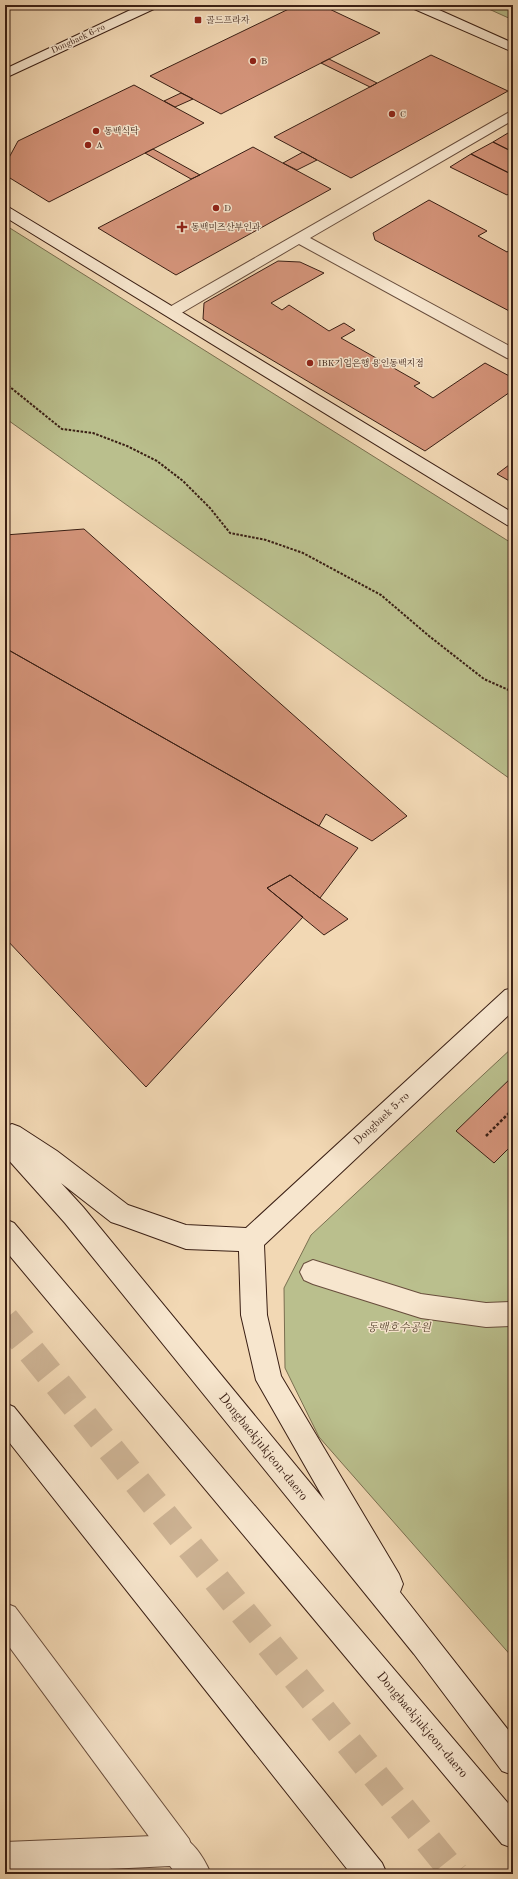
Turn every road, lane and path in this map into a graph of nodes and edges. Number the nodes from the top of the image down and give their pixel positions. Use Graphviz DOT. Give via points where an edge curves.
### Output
graph roads {
  1 [pos="151,5"];
  2 [pos="417,5"];
  3 [pos="513,48"];
  4 [pos="5,74"];
  5 [pos="513,114"];
  6 [pos="5,211"];
  7 [pos="299,238"];
  8 [pos="172,312"];
  9 [pos="513,355"];
  10 [pos="5,383"];
  11 [pos="513,521"];
  12 [pos="513,692"];
  13 [pos="513,997"];
  14 [pos="513,1109"];
  15 [pos="5,1130"];
  16 [pos="486,1136"];
  17 [pos="5,1139"];
  18 [pos="5,1231"];
  19 [pos="251,1240"];
  20 [pos="313,1272"];
  21 [pos="513,1314"];
  22 [pos="5,1416"];
  23 [pos="5,1617"];
  24 [pos="424,1644"];
  25 [pos="513,1760"];
  26 [pos="513,1833"];
  27 [pos="5,1858"];
  28 [pos="186,1862"];
  29 [pos="371,1874"];
  1 -- 4 [label="street, Dongbaek 6-ro"];
  2 -- 3 [label="street"];
  5 -- 7 [label="street"];
  6 -- 8 [label="street"];
  7 -- 8 [label="street"];
  7 -- 9 [label="street"];
  8 -- 11 [label="street"];
  10 -- 12 [label="path" via="62,429 93,433 157,461 188,486 230,533 266,540 303,554 381,595 484,679"];
  13 -- 19 [label="street, Dongbaek 5-ro"];
  14 -- 16 [label="path"];
  15 -- 19 [label="street" via="120,1214 186,1237"];
  17 -- 24 [label="street, Dongbaekjukjeon-daero" via="74,1215"];
  18 -- 26 [label="street, Dongbaekjukjeon-daero"];
  19 -- 24 [label="street" via="254,1315 270,1380"];
  20 -- 21 [label="street" via="421,1306 486,1315"];
  22 -- 29 [label="street"];
  23 -- 28 [label="street"];
  24 -- 25 [label="street, Dongbaekjukjeon-daero"];
  27 -- 28 [label="street"];
}
